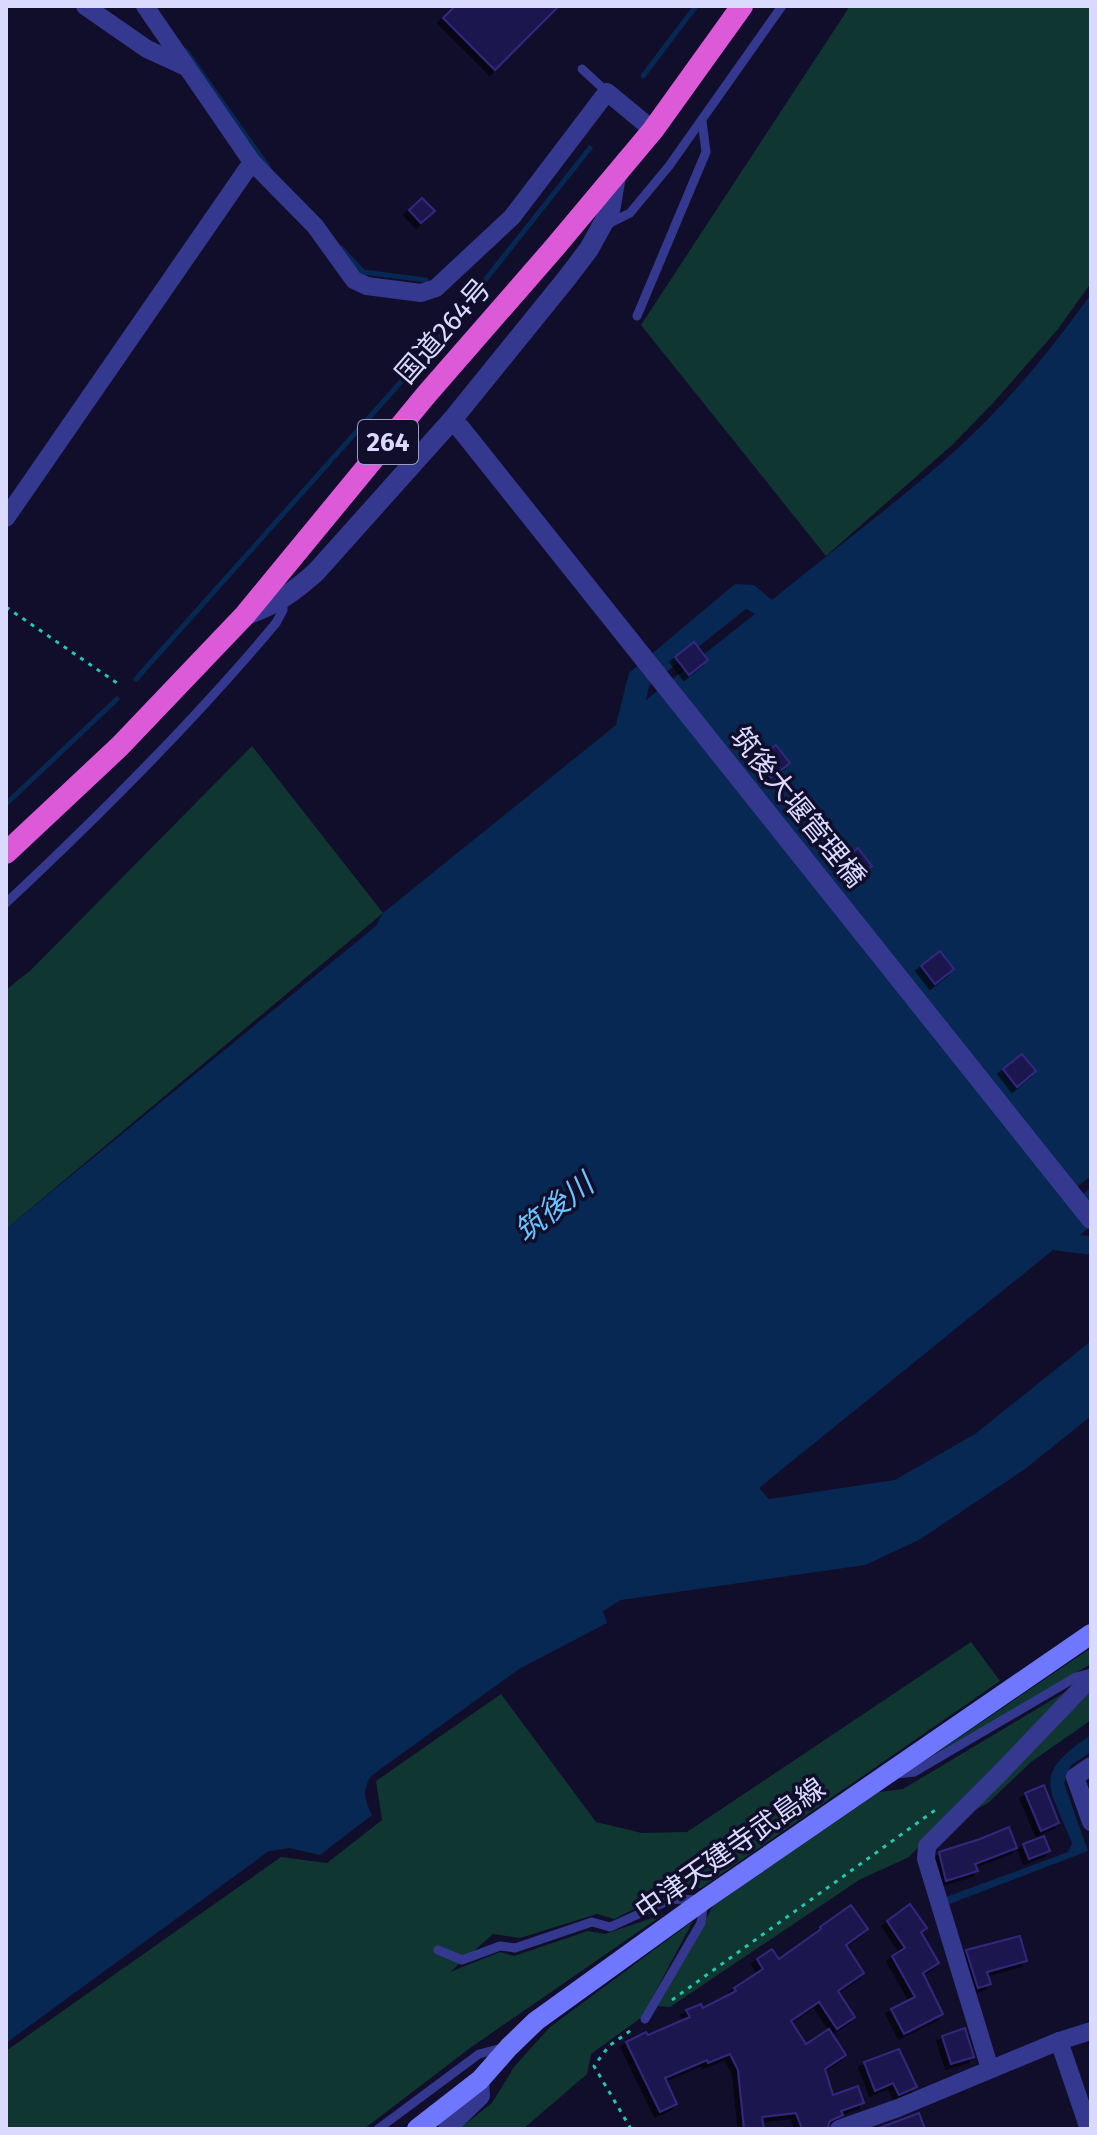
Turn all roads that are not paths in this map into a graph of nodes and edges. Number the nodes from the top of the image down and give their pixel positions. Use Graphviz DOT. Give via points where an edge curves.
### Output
graph roads {
  1 [pos="85,6"];
  2 [pos="145,6"];
  3 [pos="742,6"];
  4 [pos="782,6"];
  5 [pos="186,68"];
  6 [pos="582,69"];
  7 [pos="607,92"];
  8 [pos="702,121"];
  9 [pos="653,130"];
  10 [pos="252,162"];
  11 [pos="616,176"];
  12 [pos="599,229"];
  13 [pos="637,316"];
  14 [pos="456,425"];
  15 [pos="6,518"];
  16 [pos="283,597"];
  17 [pos="245,615"];
  18 [pos="6,853"];
  19 [pos="6,903"];
  20 [pos="1091,1219"];
  21 [pos="1091,1634"];
  22 [pos="1091,1676"];
  23 [pos="1091,1766"];
  24 [pos="886,1774"];
  25 [pos="1091,1822"];
  26 [pos="704,1900"];
  27 [pos="438,1950"];
  28 [pos="645,2019"];
  29 [pos="1091,2031"];
  30 [pos="1059,2041"];
  31 [pos="509,2047"];
  32 [pos="990,2069"];
  33 [pos="480,2080"];
  34 [pos="378,2129"];
  35 [pos="417,2129"];
  36 [pos="447,2129"];
  37 [pos="839,2129"];
  38 [pos="1089,2129"];
  1 -- 5 [label="street" via="147,49"];
  2 -- 5 [label="street"];
  3 -- 9 [label="highway, 国道264号 / 264"];
  4 -- 8 [label="lane"];
  5 -- 10 [label="street"];
  6 -- 7 [label="lane"];
  7 -- 9 [label="street"];
  7 -- 10 [label="street" via="512,217 436,288 421,293 354,280 315,226"];
  8 -- 12 [label="lane" via="630,213"];
  8 -- 13 [label="lane" via="706,152"];
  9 -- 11 [label="highway, 国道264号 / 264"];
  10 -- 15 [label="street"];
  11 -- 12 [label="street" via="610,211"];
  11 -- 17 [label="highway, 国道264号 / 264"];
  12 -- 14 [label="street"];
  14 -- 16 [label="street" via="316,572"];
  14 -- 20 [label="street, 筑後大堰管理橋"];
  16 -- 17 [label="street"];
  16 -- 19 [label="lane" via="276,623 246,658"];
  17 -- 18 [label="highway, 国道264号 / 264" via="120,746"];
  21 -- 24 [label="main road, 中津天建寺武島線"];
  22 -- 24 [label="lane" via="1076,1677 914,1772"];
  22 -- 32 [label="street" via="927,1846 926,1859"];
  23 -- 25 [label="street" via="1075,1777"];
  24 -- 26 [label="main road, 中津天建寺武島線"];
  26 -- 27 [label="lane" via="672,1899 610,1927 592,1922 462,1960"];
  26 -- 28 [label="lane" via="701,1923"];
  26 -- 31 [label="main road, 中津天建寺武島線" via="536,2021"];
  29 -- 30 [label="street"];
  30 -- 32 [label="street"];
  30 -- 38 [label="street"];
  31 -- 33 [label="main road, 中津天建寺武島線"];
  31 -- 34 [label="lane" via="479,2054"];
  32 -- 37 [label="street"];
  33 -- 35 [label="main road, 中津天建寺武島線"];
  33 -- 36 [label="street" via="481,2096"];
}
